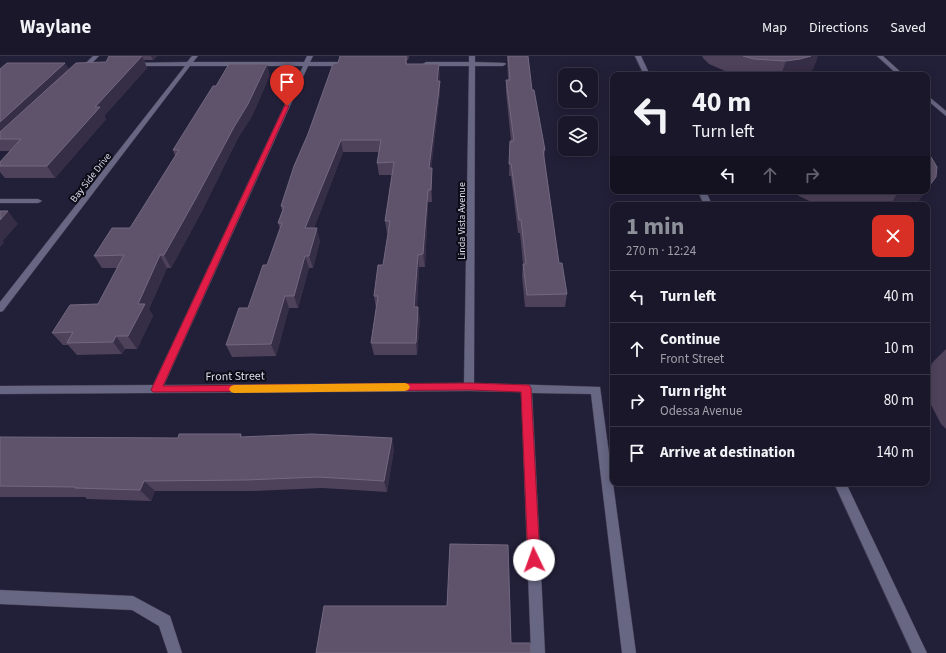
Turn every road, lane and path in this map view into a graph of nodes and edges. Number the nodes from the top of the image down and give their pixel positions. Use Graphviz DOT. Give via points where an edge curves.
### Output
graph roads {
  1 [pos="96,56"];
  2 [pos="195,56"];
  3 [pos="430,56"];
  4 [pos="638,56"];
  5 [pos="880,56"];
  6 [pos="308,60"];
  7 [pos="472,60"];
  8 [pos="88,64"];
  9 [pos="96,64"];
  10 [pos="127,64"];
  11 [pos="189,64"];
  12 [pos="352,64"];
  13 [pos="422,64"];
  14 [pos="429,64"];
  15 [pos="503,64"];
  16 [pos="646,72"];
  17 [pos="899,72"];
  18 [pos="77,74"];
  19 [pos="930,101"];
  20 [pos="946,114"];
  21 [pos="0,201"];
  22 [pos="38,201"];
  23 [pos="0,309"];
  24 [pos="470,387"];
  25 [pos="526,388"];
  26 [pos="0,390"];
  27 [pos="156,390"];
  28 [pos="841,486"];
  29 [pos="0,597"];
  30 [pos="175,653"];
  31 [pos="538,653"];
  32 [pos="629,653"];
  33 [pos="920,653"];
  1 -- 8 [label="street"];
  2 -- 11 [label="street, Bay Side Drive"];
  3 -- 14 [label="street"];
  4 -- 16 [label="street"];
  5 -- 17 [label="street"];
  6 -- 11 [label="street"];
  6 -- 12 [label="street"];
  6 -- 27 [label="street"];
  7 -- 14 [label="street"];
  7 -- 15 [label="street"];
  7 -- 24 [label="street, Linda Vista Avenue"];
  8 -- 9 [label="street"];
  8 -- 18 [label="street"];
  10 -- 11 [label="street"];
  11 -- 23 [label="street, Bay Side Drive"];
  13 -- 14 [label="street"];
  19 -- 20 [label="street"];
  21 -- 22 [label="street"];
  24 -- 25 [label="street, Front Street"];
  24 -- 27 [label="street, Front Street"];
  25 -- 31 [label="street"];
  25 -- 32 [label="street, Front Street" via="596,390"];
  26 -- 27 [label="street, Front Street"];
  28 -- 33 [label="street"];
  29 -- 30 [label="street" via="133,603 165,621"];
}
